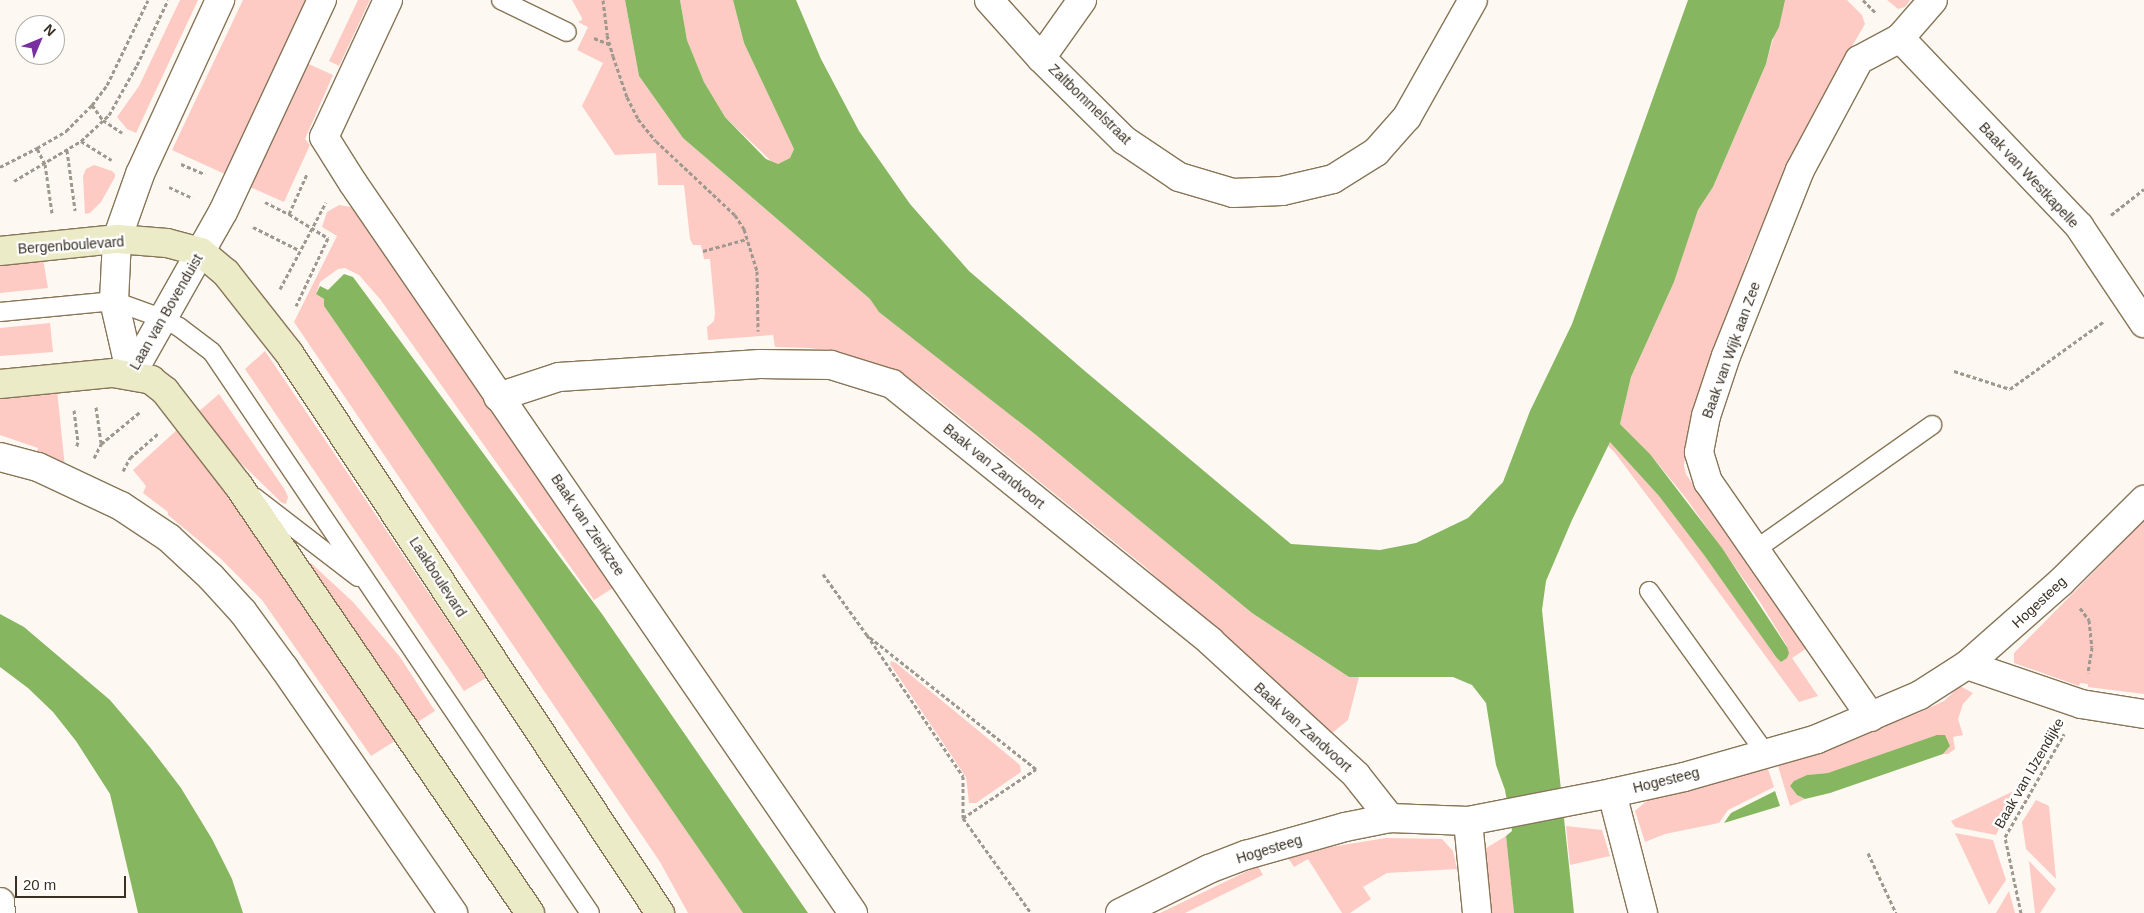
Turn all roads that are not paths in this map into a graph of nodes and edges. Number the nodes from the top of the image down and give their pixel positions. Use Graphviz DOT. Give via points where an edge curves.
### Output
graph roads {
  1 [pos="220,0"];
  2 [pos="322,0"];
  3 [pos="388,0"];
  4 [pos="501,0"];
  5 [pos="989,0"];
  6 [pos="1082,0"];
  7 [pos="1472,0"];
  8 [pos="1933,0"];
  9 [pos="567,32"];
  10 [pos="1900,38"];
  11 [pos="1041,58"];
  12 [pos="116,239"];
  13 [pos="0,251"];
  14 [pos="201,252"];
  15 [pos="114,301"];
  16 [pos="0,312"];
  17 [pos="2137,313"];
  18 [pos="172,323"];
  19 [pos="131,375"];
  20 [pos="0,384"];
  21 [pos="498,397"];
  22 [pos="1932,425"];
  23 [pos="0,457"];
  24 [pos="238,485"];
  25 [pos="2144,500"];
  26 [pos="1755,550"];
  27 [pos="369,586"];
  28 [pos="1649,591"];
  29 [pos="1967,664"];
  30 [pos="2144,714"];
  31 [pos="1870,718"];
  32 [pos="1766,754"];
  33 [pos="1612,793"];
  34 [pos="1390,818"];
  35 [pos="1468,820"];
  36 [pos="0,902"];
  37 [pos="1,913"];
  38 [pos="453,913"];
  39 [pos="530,913"];
  40 [pos="590,913"];
  41 [pos="660,913"];
  42 [pos="853,913"];
  43 [pos="1120,913"];
  44 [pos="1477,913"];
  45 [pos="1643,913"];
  1 -- 12 [label="street, Laan van Bovenduist" via="140,174"];
  2 -- 14 [label="street, Laan van Bovenduist" via="223,212"];
  3 -- 21 [label="street, Baak van Zierikzee" via="324,137"];
  4 -- 9 [label="lane"];
  5 -- 11 [label="street, Zaltbommelstraat"];
  6 -- 11 [label="street"];
  7 -- 11 [label="street, Zaltbommelstraat" via="1407,118 1376,152 1333,179 1282,191 1233,193 1178,177 1124,140"];
  8 -- 10 [label="street"];
  10 -- 17 [label="street, Baak van Westkapelle" via="2085,236"];
  10 -- 26 [label="street, Baak van Wijk aan Zee" via="1859,60 1800,170 1726,356 1706,416 1699,452 1708,482"];
  12 -- 13 [label="main road, Bergenboulevard"];
  12 -- 14 [label="main road, Bergenboulevard" via="167,243"];
  12 -- 15 [label="street, Laan van Bovenduist"];
  14 -- 18 [label="street, Laan van Bovenduist"];
  14 -- 41 [label="main road, Laakboulevard" via="226,273 289,353"];
  15 -- 16 [label="lane"];
  15 -- 18 [label="lane"];
  15 -- 19 [label="street, Laan van Bovenduist"];
  18 -- 19 [label="street, Laan van Bovenduist"];
  18 -- 27 [label="lane" via="218,359"];
  19 -- 20 [label="main road" via="93,374"];
  19 -- 24 [label="main road" via="151,380 165,391"];
  21 -- 34 [label="street, Baak van Zandvoort" via="559,377 760,364 831,365 892,384 1210,642 1356,775"];
  21 -- 42 [label="street, Baak van Zierikzee" via="522,427"];
  22 -- 26 [label="lane"];
  23 -- 38 [label="street" via="38,467 121,506 169,538 211,577 244,612"];
  24 -- 27 [label="lane"];
  24 -- 39 [label="main road"];
  25 -- 29 [label="street, Hogesteeg" via="2061,582"];
  26 -- 31 [label="street, Baak van Wijk aan Zee"];
  27 -- 40 [label="lane"];
  28 -- 32 [label="lane"];
  29 -- 30 [label="street" via="2081,704"];
  29 -- 31 [label="street, Hogesteeg" via="1920,695"];
  31 -- 32 [label="street, Hogesteeg" via="1817,739"];
  32 -- 33 [label="street, Hogesteeg"];
  33 -- 35 [label="street, Hogesteeg"];
  33 -- 45 [label="street"];
  34 -- 35 [label="street, Hogesteeg"];
  34 -- 43 [label="street, Hogesteeg" via="1345,827 1209,868"];
  35 -- 44 [label="street"];
  36 -- 37 [label="street"];
}
